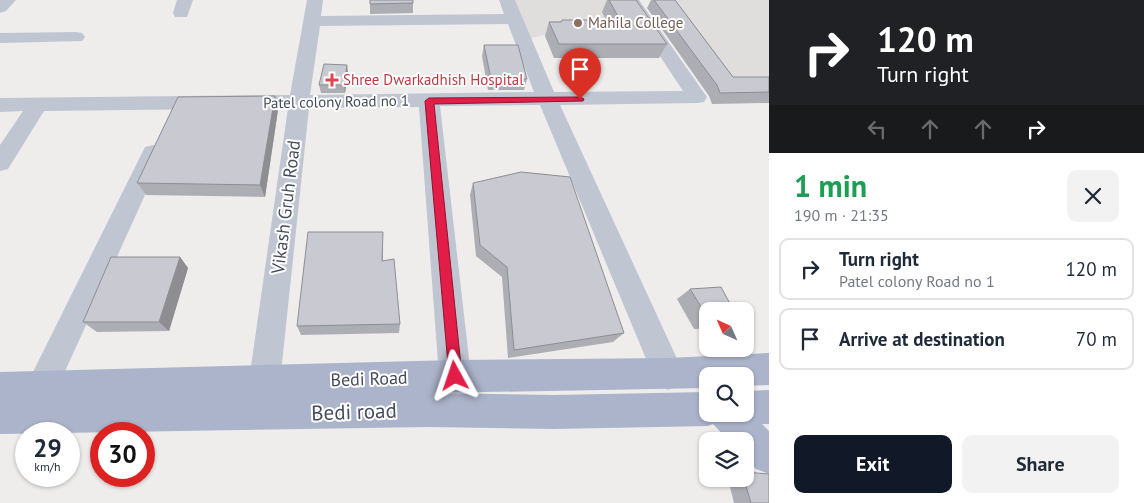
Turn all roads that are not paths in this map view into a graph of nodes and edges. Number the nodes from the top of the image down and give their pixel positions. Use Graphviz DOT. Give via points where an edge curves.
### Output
graph roads {
  1 [pos="8,0"];
  2 [pos="631,0"];
  3 [pos="0,8"];
  4 [pos="511,9"];
  5 [pos="313,11"];
  6 [pos="76,37"];
  7 [pos="0,38"];
  8 [pos="548,99"];
  9 [pos="429,101"];
  10 [pos="299,102"];
  11 [pos="176,103"];
  12 [pos="38,104"];
  13 [pos="0,105"];
  14 [pos="0,163"];
  15 [pos="769,369"];
  16 [pos="668,374"];
  17 [pos="455,376"];
  18 [pos="0,389"];
  19 [pos="41,389"];
  20 [pos="262,398"];
  21 [pos="769,407"];
  22 [pos="754,408"];
  23 [pos="699,409"];
  24 [pos="0,417"];
  25 [pos="734,422"];
  26 [pos="769,456"];
  1 -- 3 [label="street"];
  2 -- 8 [label="street, Patel colony Road no 1" via="697,98"];
  4 -- 5 [label="street"];
  4 -- 8 [label="street"];
  5 -- 10 [label="street, Vikash Gruh Road"];
  6 -- 7 [label="street"];
  8 -- 9 [label="street, Patel colony Road no 1"];
  8 -- 16 [label="street"];
  9 -- 10 [label="street, Patel colony Road no 1"];
  9 -- 17 [label="street"];
  10 -- 11 [label="street, Patel colony Road no 1"];
  10 -- 20 [label="street, Vikash Gruh Road"];
  11 -- 12 [label="street, Patel colony Road no 1"];
  11 -- 19 [label="street"];
  12 -- 13 [label="street, Patel colony Road no 1"];
  12 -- 14 [label="street"];
  15 -- 16 [label="main road, Bedi Road"];
  16 -- 17 [label="main road, Bedi Road"];
  17 -- 20 [label="main road, Bedi Road"];
  18 -- 19 [label="main road, Bedi Road"];
  19 -- 20 [label="main road, Bedi Road"];
  20 -- 23 [label="main road, Bedi road" via="428,410"];
  20 -- 24 [label="main road, Bedi road"];
  21 -- 22 [label="main road"];
  25 -- 26 [label="main road"];
}
